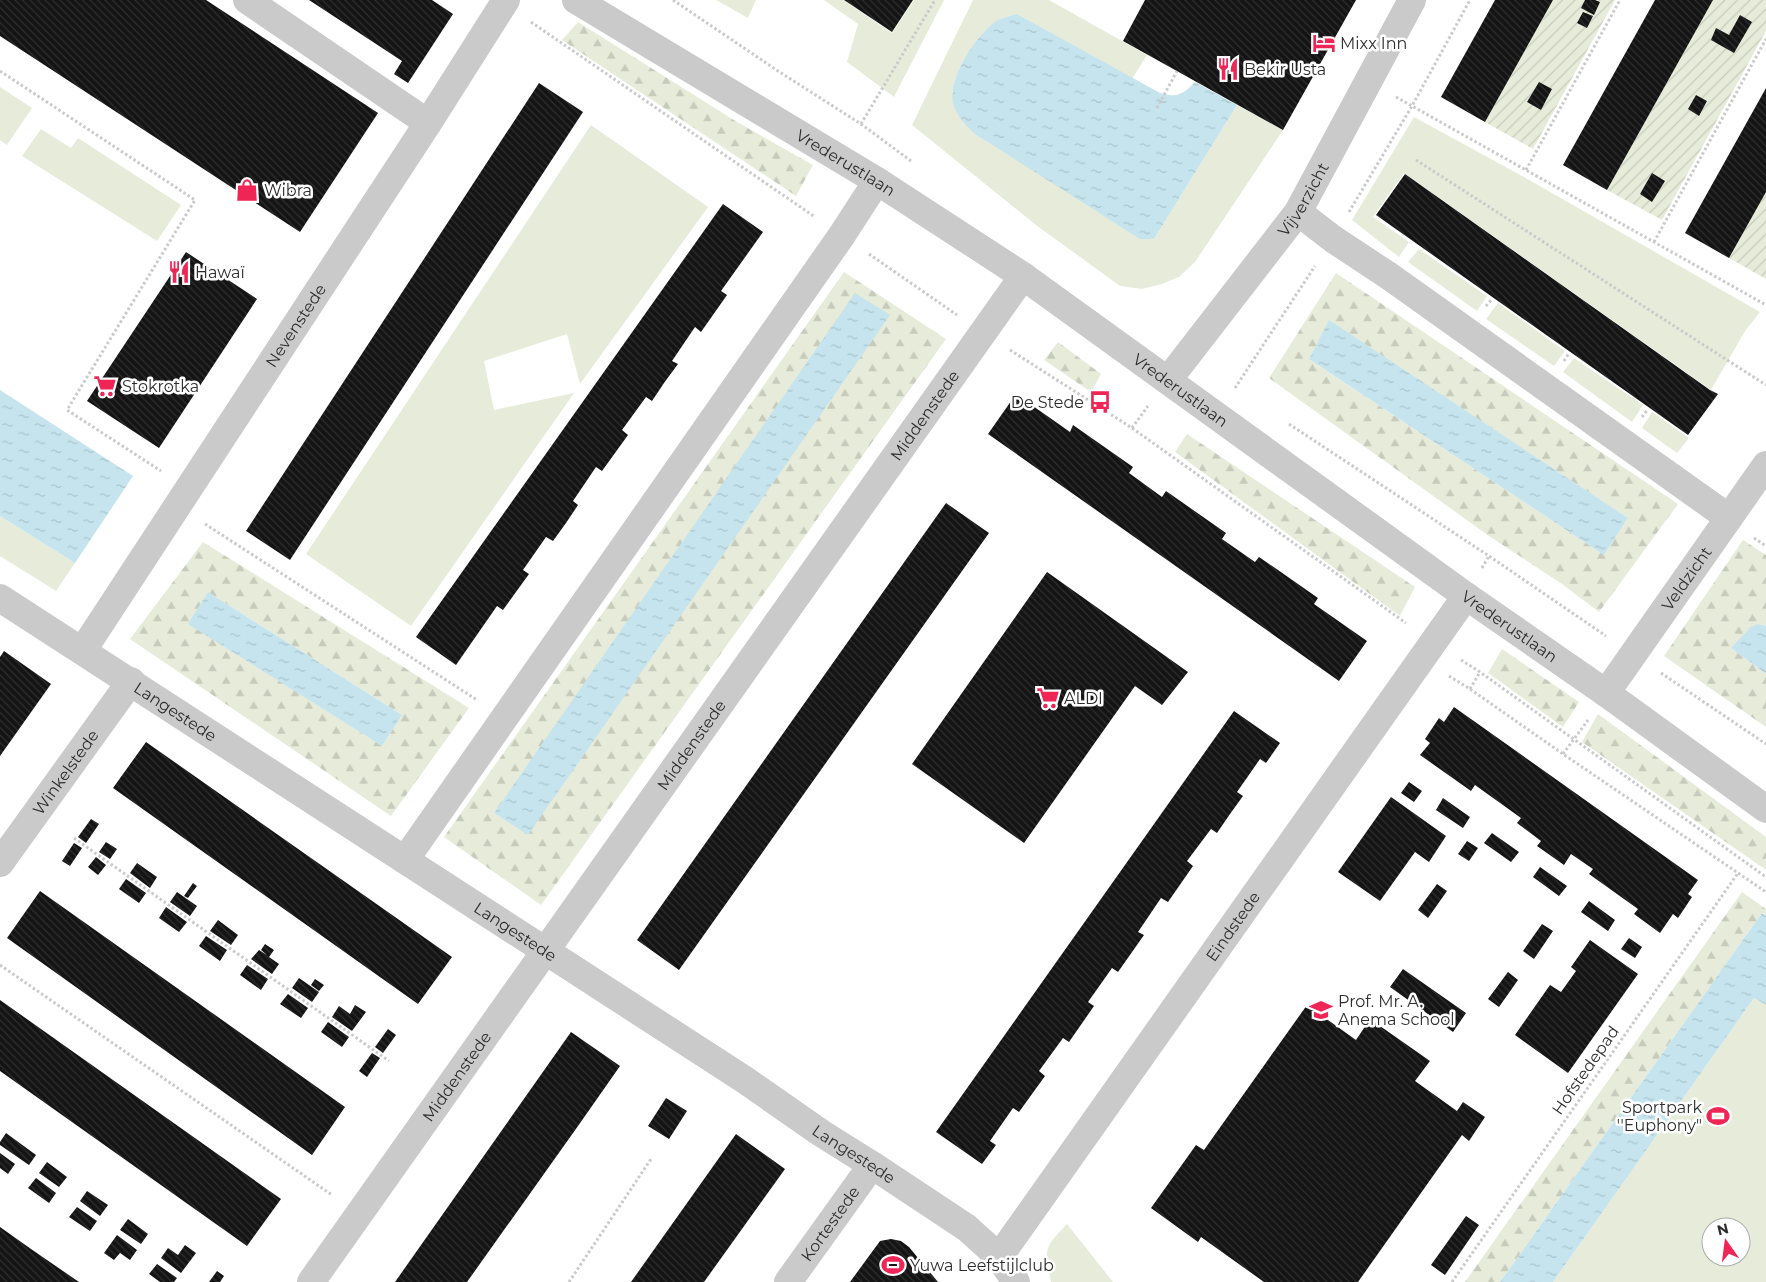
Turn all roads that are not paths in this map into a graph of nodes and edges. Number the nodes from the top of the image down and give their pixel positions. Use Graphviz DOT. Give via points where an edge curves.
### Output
graph roads {
  1 [pos="247,0"];
  2 [pos="506,0"];
  3 [pos="576,0"];
  4 [pos="1412,0"];
  5 [pos="428,123"];
  6 [pos="877,181"];
  7 [pos="1298,212"];
  8 [pos="1023,276"];
  9 [pos="1168,380"];
  10 [pos="1766,465"];
  11 [pos="1729,518"];
  12 [pos="1466,596"];
  13 [pos="0,598"];
  14 [pos="83,650"];
  15 [pos="131,681"];
  16 [pos="1606,693"];
  17 [pos="1766,809"];
  18 [pos="405,860"];
  19 [pos="0,863"];
  20 [pos="545,951"];
  21 [pos="872,1165"];
  22 [pos="999,1257"];
  23 [pos="311,1282"];
  24 [pos="788,1282"];
  25 [pos="1016,1282"];
  1 -- 5 [label="street"];
  2 -- 5 [label="street, Nevenstede"];
  3 -- 6 [label="street, Vrederustlaan"];
  4 -- 7 [label="street, Vijverzicht"];
  5 -- 14 [label="street, Nevenstede"];
  6 -- 8 [label="street, Vrederustlaan"];
  6 -- 18 [label="street"];
  7 -- 9 [label="street, Vijverzicht"];
  7 -- 11 [label="street"];
  8 -- 9 [label="street, Vrederustlaan"];
  8 -- 20 [label="street, Middenstede"];
  9 -- 12 [label="street, Vrederustlaan"];
  10 -- 11 [label="street, Veldzicht"];
  11 -- 16 [label="street, Veldzicht"];
  12 -- 16 [label="street, Vrederustlaan"];
  12 -- 22 [label="street, Eindstede"];
  13 -- 14 [label="street, Langestede"];
  14 -- 15 [label="street, Langestede"];
  15 -- 18 [label="street, Langestede"];
  15 -- 19 [label="street, Winkelstede"];
  16 -- 17 [label="street, Vrederustlaan"];
  18 -- 20 [label="street, Langestede"];
  20 -- 21 [label="street, Langestede"];
  20 -- 23 [label="street, Middenstede"];
  21 -- 22 [label="street, Langestede" via="967,1228"];
  21 -- 24 [label="street, Kortestede"];
  22 -- 25 [label="street, Langestede"];
}
